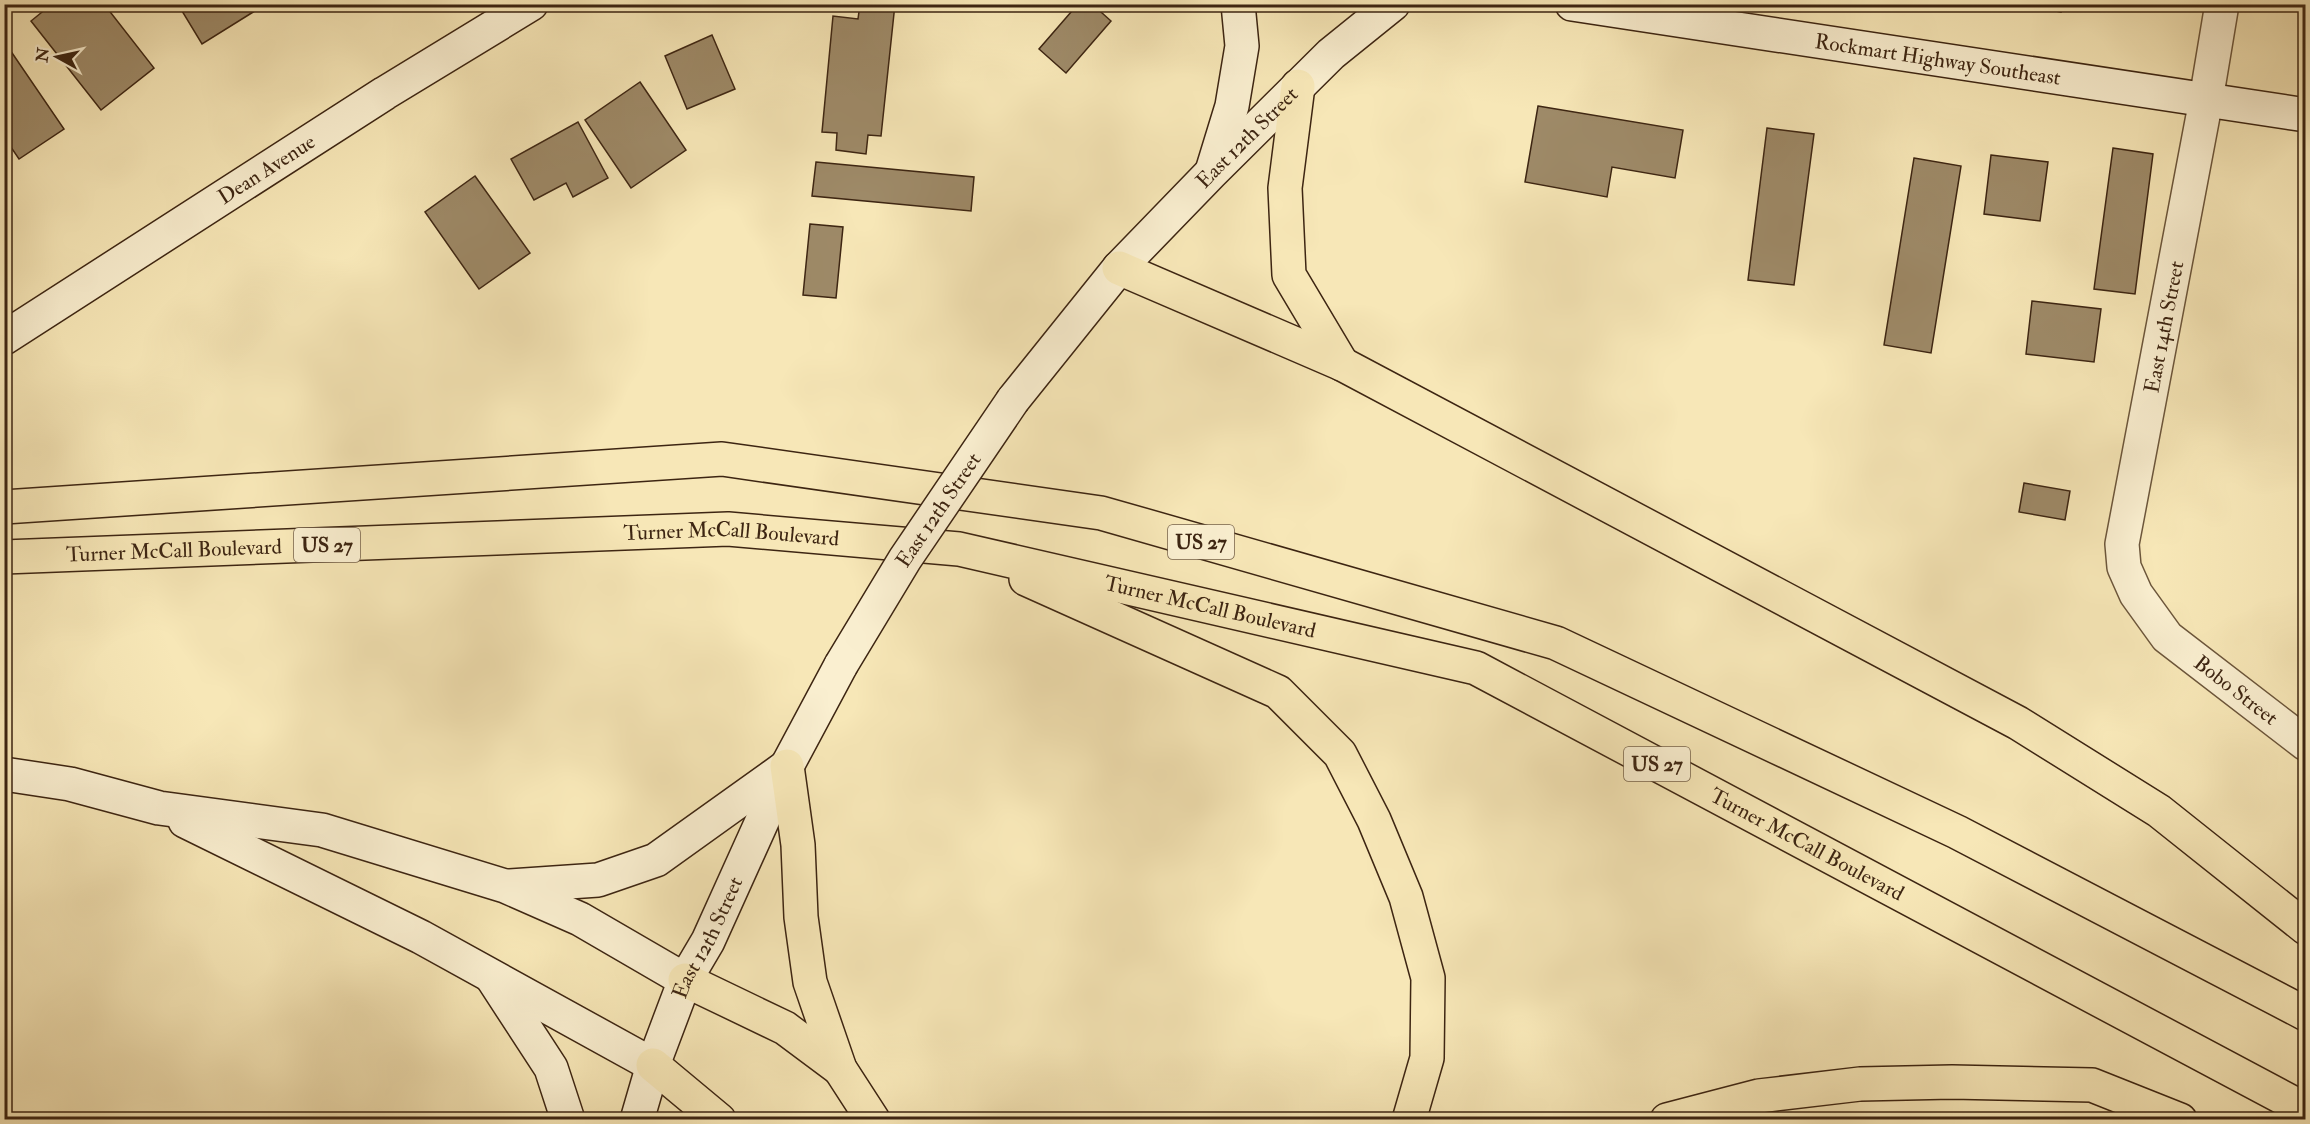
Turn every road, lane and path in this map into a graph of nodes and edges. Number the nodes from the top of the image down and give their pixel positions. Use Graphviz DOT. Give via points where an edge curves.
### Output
graph roads {
  1 [pos="531,4"];
  2 [pos="1238,4"];
  3 [pos="1393,4"];
  4 [pos="1572,4"];
  5 [pos="2222,4"];
  6 [pos="1298,86"];
  7 [pos="2206,100"];
  8 [pos="2306,115"];
  9 [pos="1211,173"];
  10 [pos="1119,268"];
  11 [pos="4,338"];
  12 [pos="1342,364"];
  13 [pos="4,507"];
  14 [pos="958,549"];
  15 [pos="4,557"];
  16 [pos="2167,637"];
  17 [pos="2306,744"];
  18 [pos="787,766"];
  19 [pos="4,774"];
  20 [pos="159,808"];
  21 [pos="505,886"];
  22 [pos="2306,928"];
  23 [pos="490,975"];
  24 [pos="686,981"];
  25 [pos="2306,1014"];
  26 [pos="653,1065"];
  27 [pos="840,1069"];
  28 [pos="2306,1110"];
  29 [pos="568,1119"];
  30 [pos="637,1119"];
  31 [pos="719,1119"];
  32 [pos="873,1119"];
  33 [pos="1409,1119"];
  34 [pos="1667,1119"];
  35 [pos="2180,1119"];
  1 -- 11 [label="main road, Dean Avenue"];
  2 -- 9 [label="main road" via="1242,46 1232,106"];
  3 -- 6 [label="main road, East 12th Street"];
  4 -- 7 [label="main road, Rockmart Highway Southeast"];
  5 -- 7 [label="main road, East 14th Street"];
  6 -- 9 [label="main road, East 12th Street"];
  6 -- 12 [label="highway" via="1285,188 1289,275"];
  7 -- 8 [label="main road, Rockmart Highway Southeast"];
  7 -- 16 [label="main road, East 14th Street" via="2122,544 2124,567 2136,594"];
  9 -- 10 [label="main road, East 12th Street"];
  10 -- 12 [label="highway"];
  10 -- 18 [label="main road, East 12th Street, bridge" via="1013,400 905,559 841,665"];
  12 -- 22 [label="highway" via="2018,723 2158,811"];
  13 -- 25 [label="highway, US 27" via="722,459 1101,513 1556,643 1957,832"];
  14 -- 15 [label="highway, Turner McCall Boulevard / US 27" via="728,529"];
  14 -- 28 [label="highway, Turner McCall Boulevard / US 27" via="1476,668"];
  14 -- 33 [label="highway" via="1278,692 1340,754 1374,820 1406,897 1428,978 1427,1058"];
  16 -- 17 [label="main road, Bobo Street"];
  18 -- 21 [label="main road" via="656,860 598,880"];
  18 -- 24 [label="main road, East 12th Street"];
  18 -- 27 [label="highway" via="810,982"];
  19 -- 20 [label="main road" via="70,784"];
  20 -- 21 [label="main road" via="322,830"];
  20 -- 23 [label="main road"];
  21 -- 24 [label="main road" via="580,919"];
  23 -- 26 [label="main road"];
  23 -- 29 [label="main road" via="552,1068"];
  24 -- 26 [label="main road, East 12th Street"];
  24 -- 27 [label="highway" via="785,1028"];
  26 -- 30 [label="main road, East 12th Street"];
  26 -- 31 [label="highway"];
  27 -- 32 [label="highway"];
  34 -- 35 [label="highway" via="1760,1095 1860,1084 1952,1082 2092,1085"];
}
